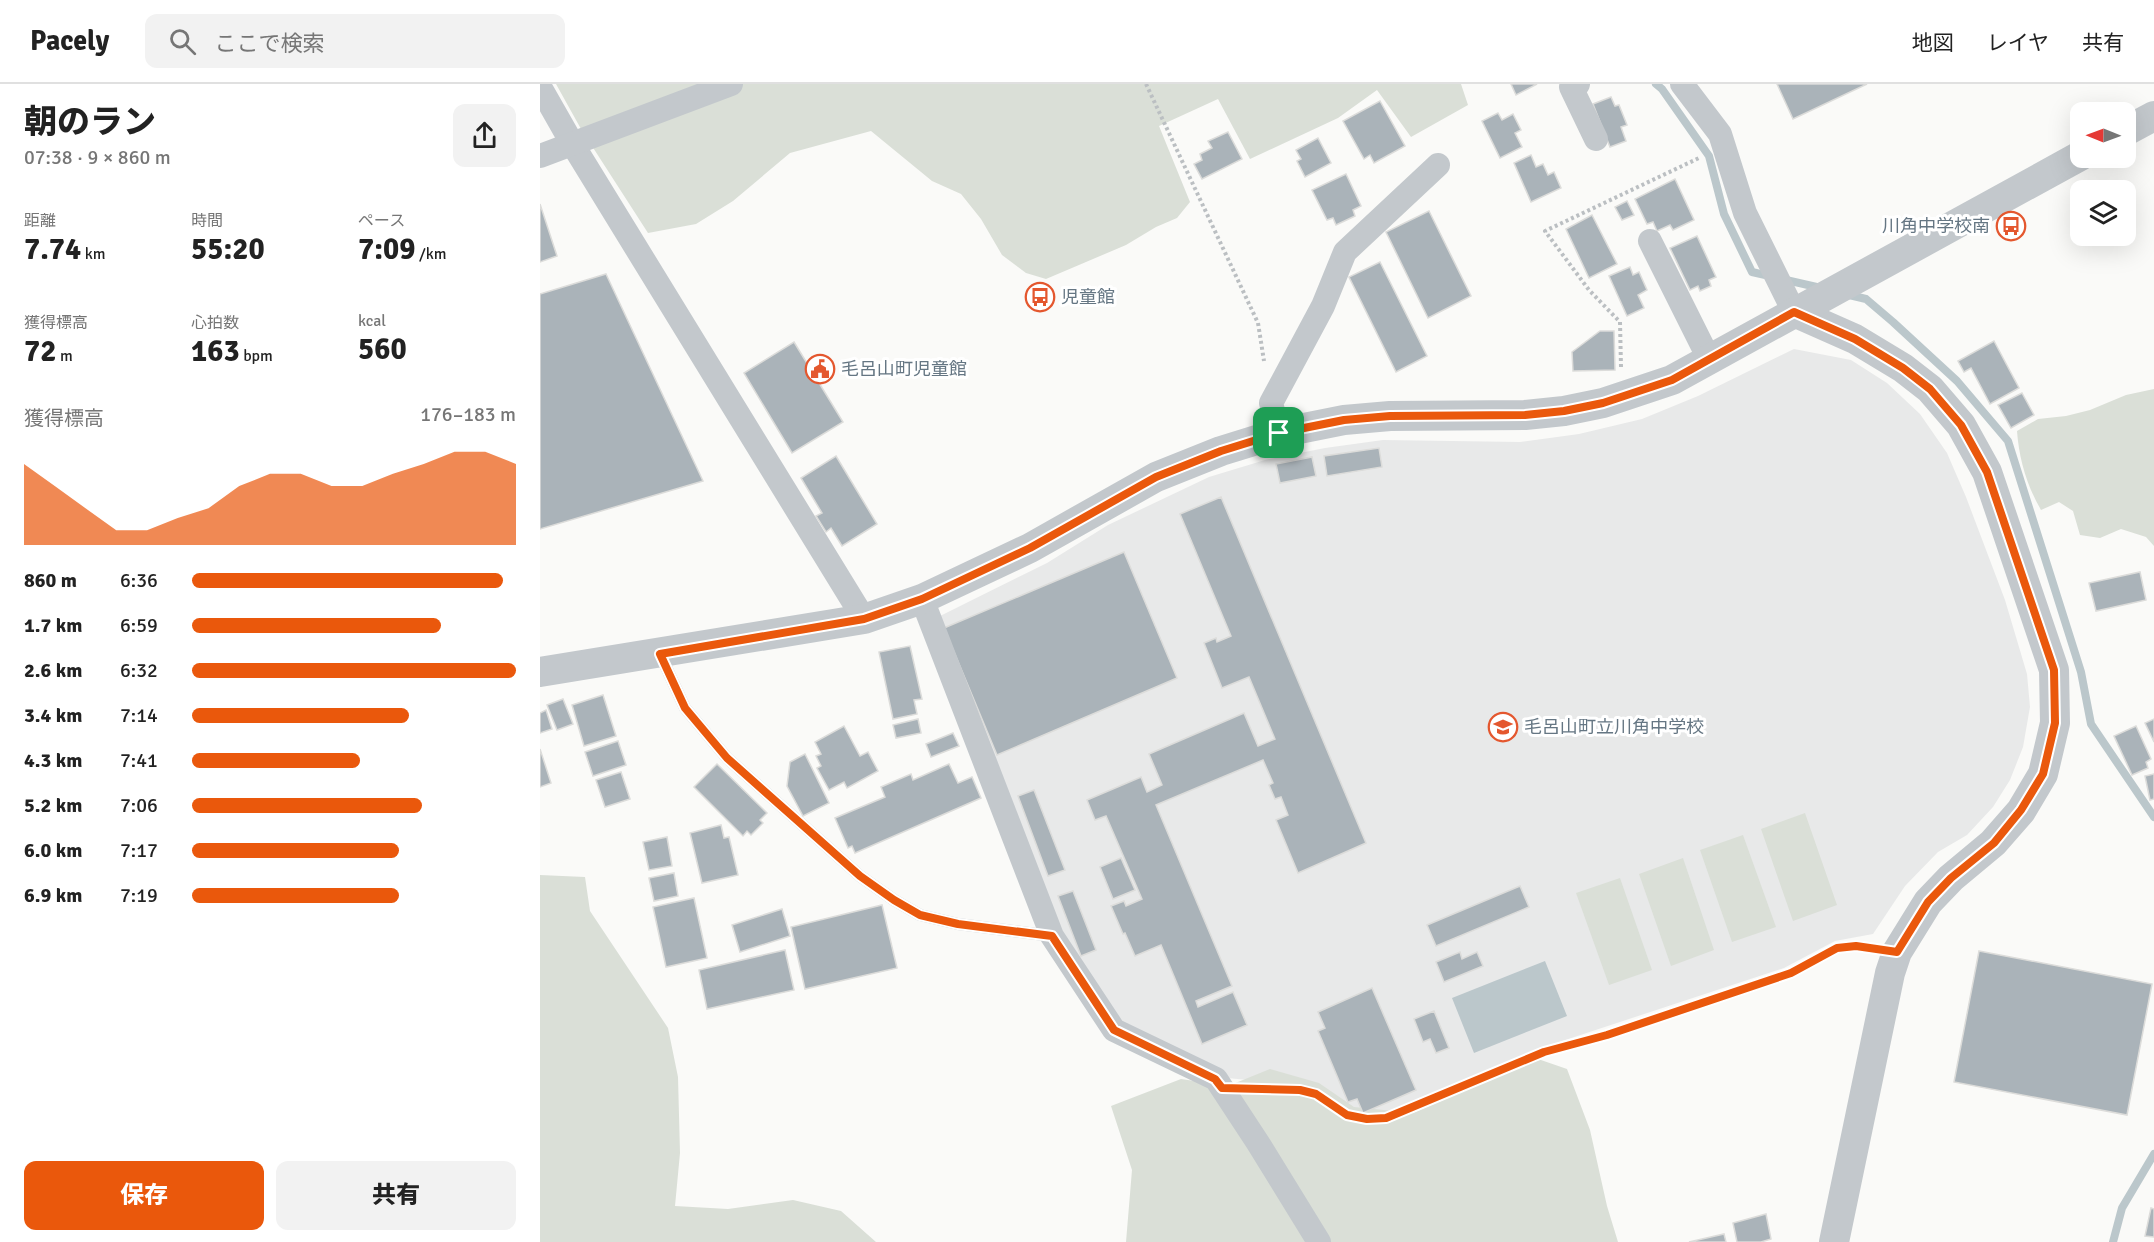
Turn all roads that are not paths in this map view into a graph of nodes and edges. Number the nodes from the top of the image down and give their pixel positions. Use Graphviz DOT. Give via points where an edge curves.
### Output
graph roads {
  1 [pos="730,84"];
  2 [pos="1578,84"];
  3 [pos="1682,84"];
  4 [pos="540,87"];
  5 [pos="2154,116"];
  6 [pos="2136,126"];
  7 [pos="1596,140"];
  8 [pos="573,145"];
  9 [pos="540,156"];
  10 [pos="2070,161"];
  11 [pos="1438,165"];
  12 [pos="1650,241"];
  13 [pos="1794,312"];
  14 [pos="1709,359"];
  15 [pos="1279,433"];
  16 [pos="922,599"];
  17 [pos="864,619"];
  18 [pos="660,654"];
  19 [pos="540,672"];
  20 [pos="1052,936"];
  21 [pos="1319,1242"];
  22 [pos="1834,1242"];
  1 -- 8 [label="street"];
  2 -- 7 [label="street" via="1571,87"];
  3 -- 13 [label="street" via="1720,134 1745,213"];
  4 -- 8 [label="street"];
  5 -- 6 [label="street"];
  8 -- 9 [label="street"];
  8 -- 17 [label="street"];
  10 -- 13 [label="street"];
  11 -- 15 [label="street" via="1345,252 1323,306 1271,403"];
  12 -- 14 [label="street"];
  13 -- 14 [label="street"];
  13 -- 22 [label="street" via="1855,339 1903,368 1930,389 1961,425 1987,472 2054,670 2055,723 2043,774 1994,843 1928,902 1897,952"];
  14 -- 15 [label="street" via="1672,380 1622,398 1554,412 1390,416 1344,420"];
  15 -- 16 [label="street" via="1156,477 1030,548"];
  16 -- 17 [label="street"];
  16 -- 20 [label="street"];
  17 -- 18 [label="street"];
  18 -- 19 [label="street"];
  18 -- 20 [label="lane" via="685,708 727,758 860,876 920,915"];
  20 -- 21 [label="street" via="1114,1030 1215,1079"];
}
